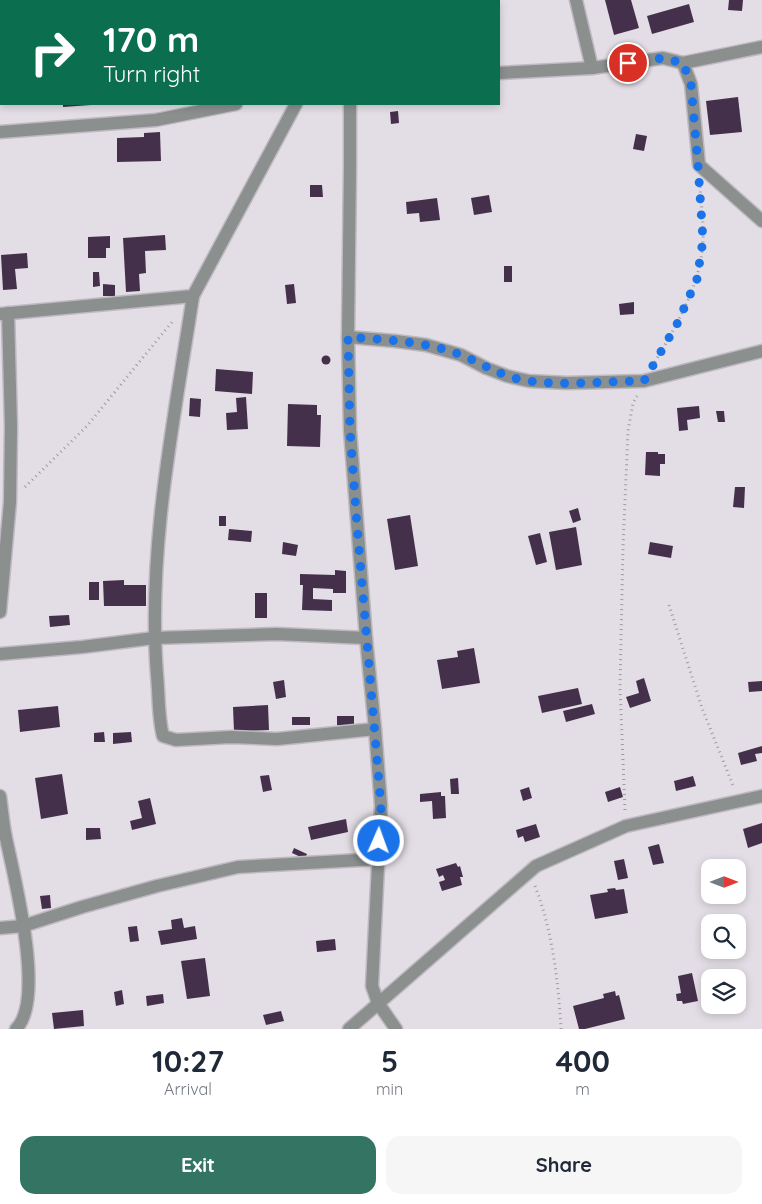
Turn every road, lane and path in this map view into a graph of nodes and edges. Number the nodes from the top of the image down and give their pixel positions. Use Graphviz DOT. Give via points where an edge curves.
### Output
graph roads {
  1 [pos="576,0"];
  2 [pos="762,47"];
  3 [pos="683,63"];
  4 [pos="592,68"];
  5 [pos="500,73"];
  6 [pos="231,105"];
  7 [pos="295,105"];
  8 [pos="350,105"];
  9 [pos="0,132"];
  10 [pos="698,165"];
  11 [pos="762,221"];
  12 [pos="193,296"];
  13 [pos="4,313"];
  14 [pos="174,320"];
  15 [pos="348,337"];
  16 [pos="762,351"];
  17 [pos="644,381"];
  18 [pos="10,502"];
  19 [pos="669,605"];
  20 [pos="0,612"];
  21 [pos="154,638"];
  22 [pos="366,638"];
  23 [pos="0,654"];
  24 [pos="375,729"];
  25 [pos="0,796"];
  26 [pos="762,796"];
  27 [pos="735,801"];
  28 [pos="626,826"];
  29 [pos="378,859"];
  30 [pos="529,872"];
  31 [pos="23,926"];
  32 [pos="0,928"];
  33 [pos="378,1003"];
  34 [pos="16,1029"];
  35 [pos="349,1029"];
  36 [pos="396,1029"];
  37 [pos="561,1029"];
  1 -- 4 [label="street"];
  2 -- 3 [label="street"];
  3 -- 4 [label="street" via="663,58"];
  3 -- 10 [label="street" via="691,84"];
  4 -- 5 [label="street"];
  6 -- 9 [label="street" via="156,120"];
  7 -- 12 [label="street"];
  8 -- 15 [label="street"];
  10 -- 11 [label="street"];
  10 -- 17 [label="path" via="703,240 697,279 677,324"];
  12 -- 13 [label="street"];
  12 -- 21 [label="street" via="167,468 158,548"];
  13 -- 18 [label="street" via="11,426"];
  14 -- 18 [label="path" via="88,426"];
  15 -- 17 [label="street" via="426,346 461,355 486,368 529,381"];
  15 -- 22 [label="street" via="350,430"];
  16 -- 17 [label="street"];
  17 -- 28 [label="path" via="633,403 626,479 620,687"];
  18 -- 20 [label="street"];
  19 -- 27 [label="path" via="707,722 731,779"];
  21 -- 22 [label="street" via="276,634"];
  21 -- 23 [label="street"];
  21 -- 24 [label="street" via="162,730 167,738 277,738"];
  22 -- 24 [label="street"];
  24 -- 29 [label="street" via="381,806"];
  25 -- 31 [label="street"];
  26 -- 27 [label="street"];
  27 -- 28 [label="street"];
  28 -- 30 [label="street"];
  29 -- 31 [label="street" via="238,867 157,886"];
  29 -- 33 [label="street" via="372,986"];
  30 -- 33 [label="street"];
  30 -- 37 [label="path" via="552,944"];
  31 -- 32 [label="street"];
  31 -- 34 [label="street" via="28,989 26,1013"];
  33 -- 35 [label="street"];
  33 -- 36 [label="street"];
}
